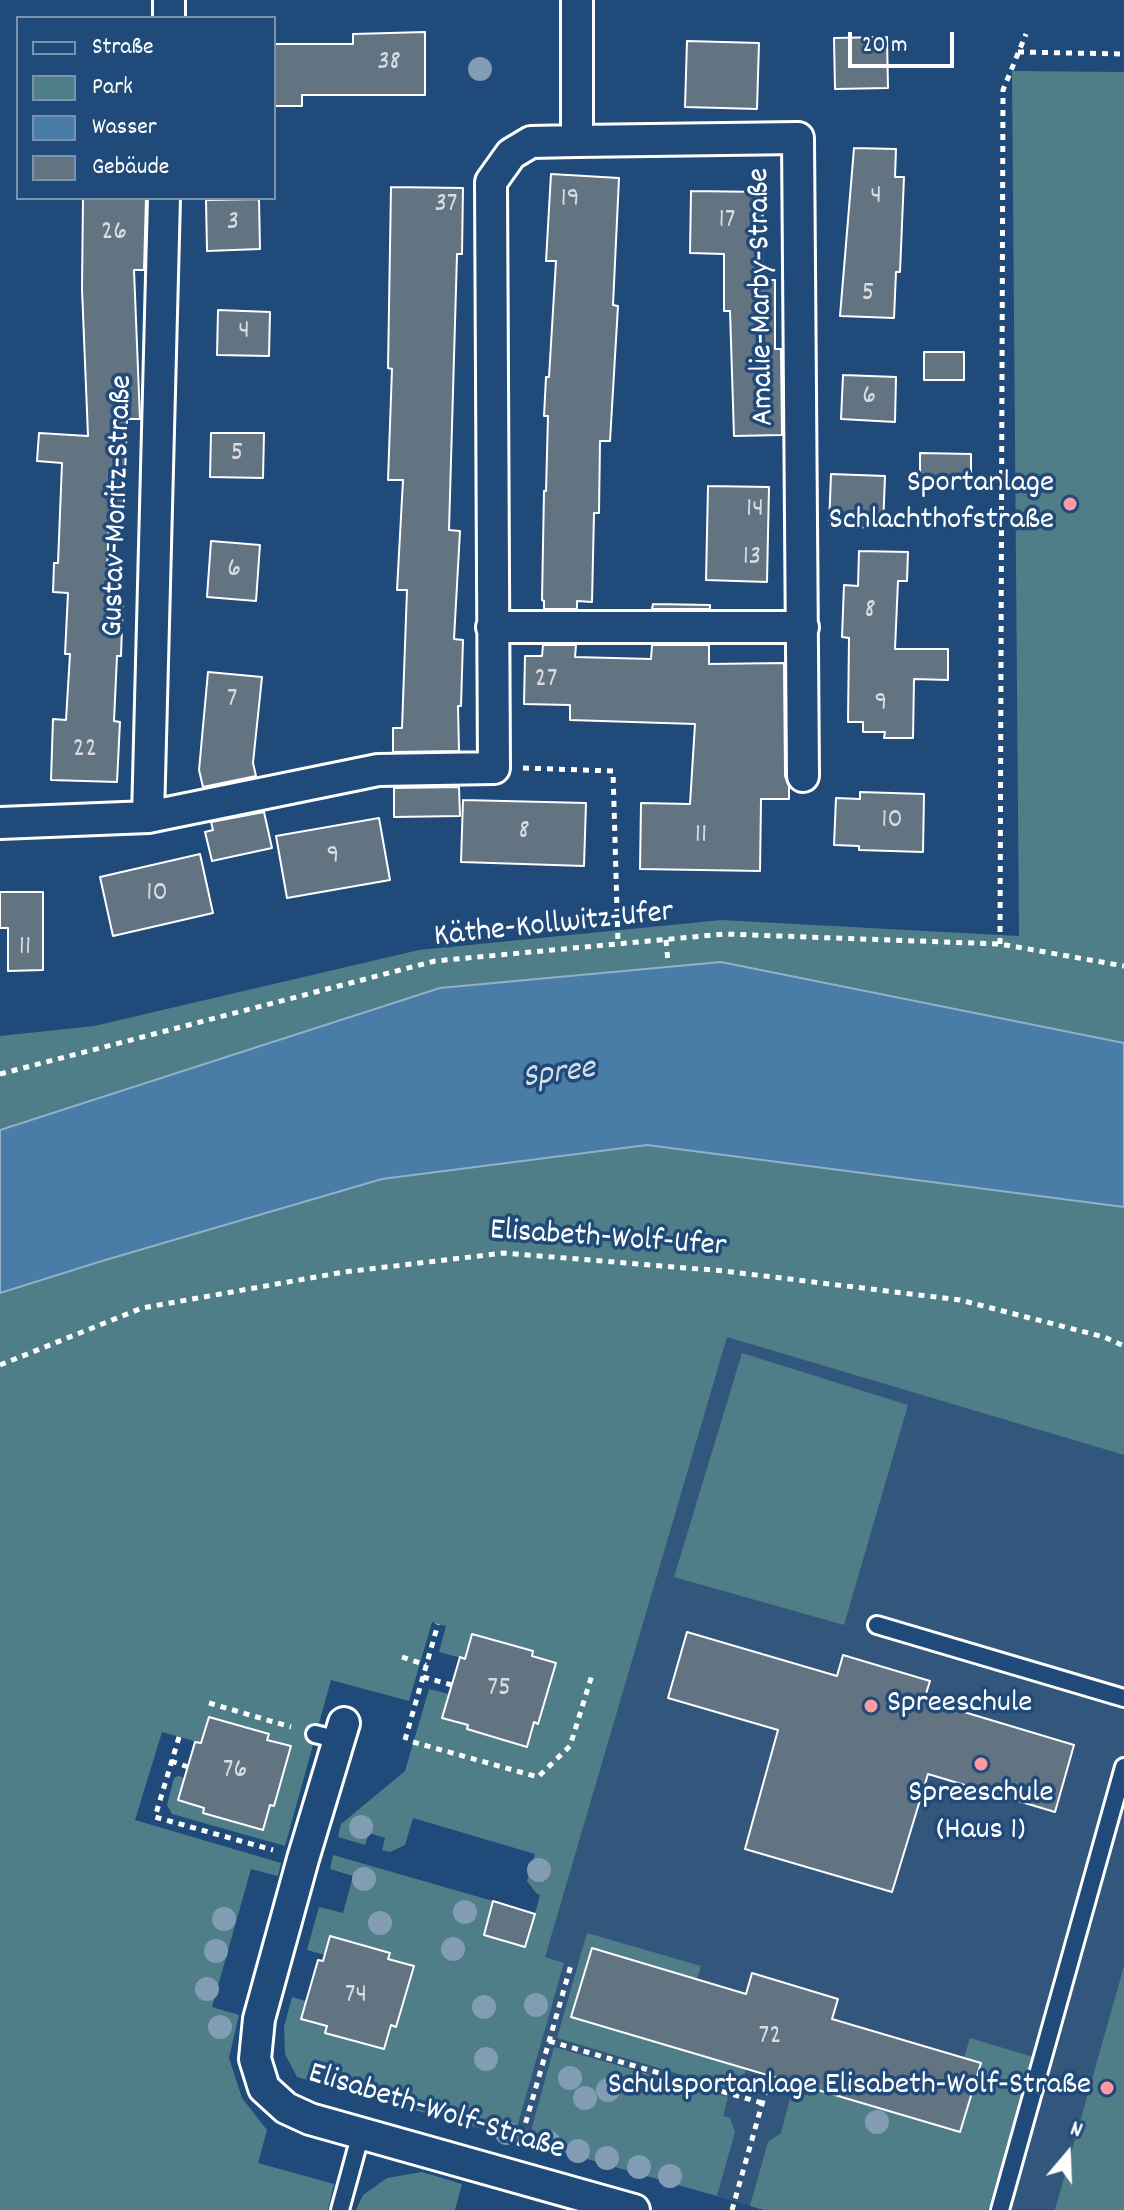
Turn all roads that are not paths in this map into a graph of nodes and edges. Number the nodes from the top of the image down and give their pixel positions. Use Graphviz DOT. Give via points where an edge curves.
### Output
graph roads {
  1 [pos="577,0"];
  2 [pos="577,141"];
  3 [pos="164,200"];
  4 [pos="492,627"];
  5 [pos="803,627"];
  6 [pos="803,776"];
  7 [pos="148,817"];
  8 [pos="0,823"];
  9 [pos="877,1625"];
  10 [pos="1124,1698"];
  11 [pos="333,1732"];
  12 [pos="1124,1767"];
  13 [pos="361,2133"];
  14 [pos="340,2210"];
  15 [pos="634,2210"];
  16 [pos="1000,2210"];
  1 -- 2 [label="street"];
  2 -- 4 [label="street, Amalie-Marby-Straße" via="531,142 511,154 491,182"];
  2 -- 5 [label="street, Amalie-Marby-Straße" via="798,138"];
  3 -- 7 [label="street, Gustav-Moritz-Straße"];
  4 -- 5 [label="street"];
  4 -- 7 [label="street, Amalie-Marby-Straße" via="494,768 378,770"];
  5 -- 6 [label="street, Amalie-Marby-Straße"];
  7 -- 8 [label="street"];
  9 -- 10 [label="lane"];
  11 -- 13 [label="street, Elisabeth-Wolf-Straße" via="259,2019 255,2059 264,2088 286,2108"];
  12 -- 16 [label="lane"];
  13 -- 14 [label="lane"];
  13 -- 15 [label="street, Elisabeth-Wolf-Straße"];
}
